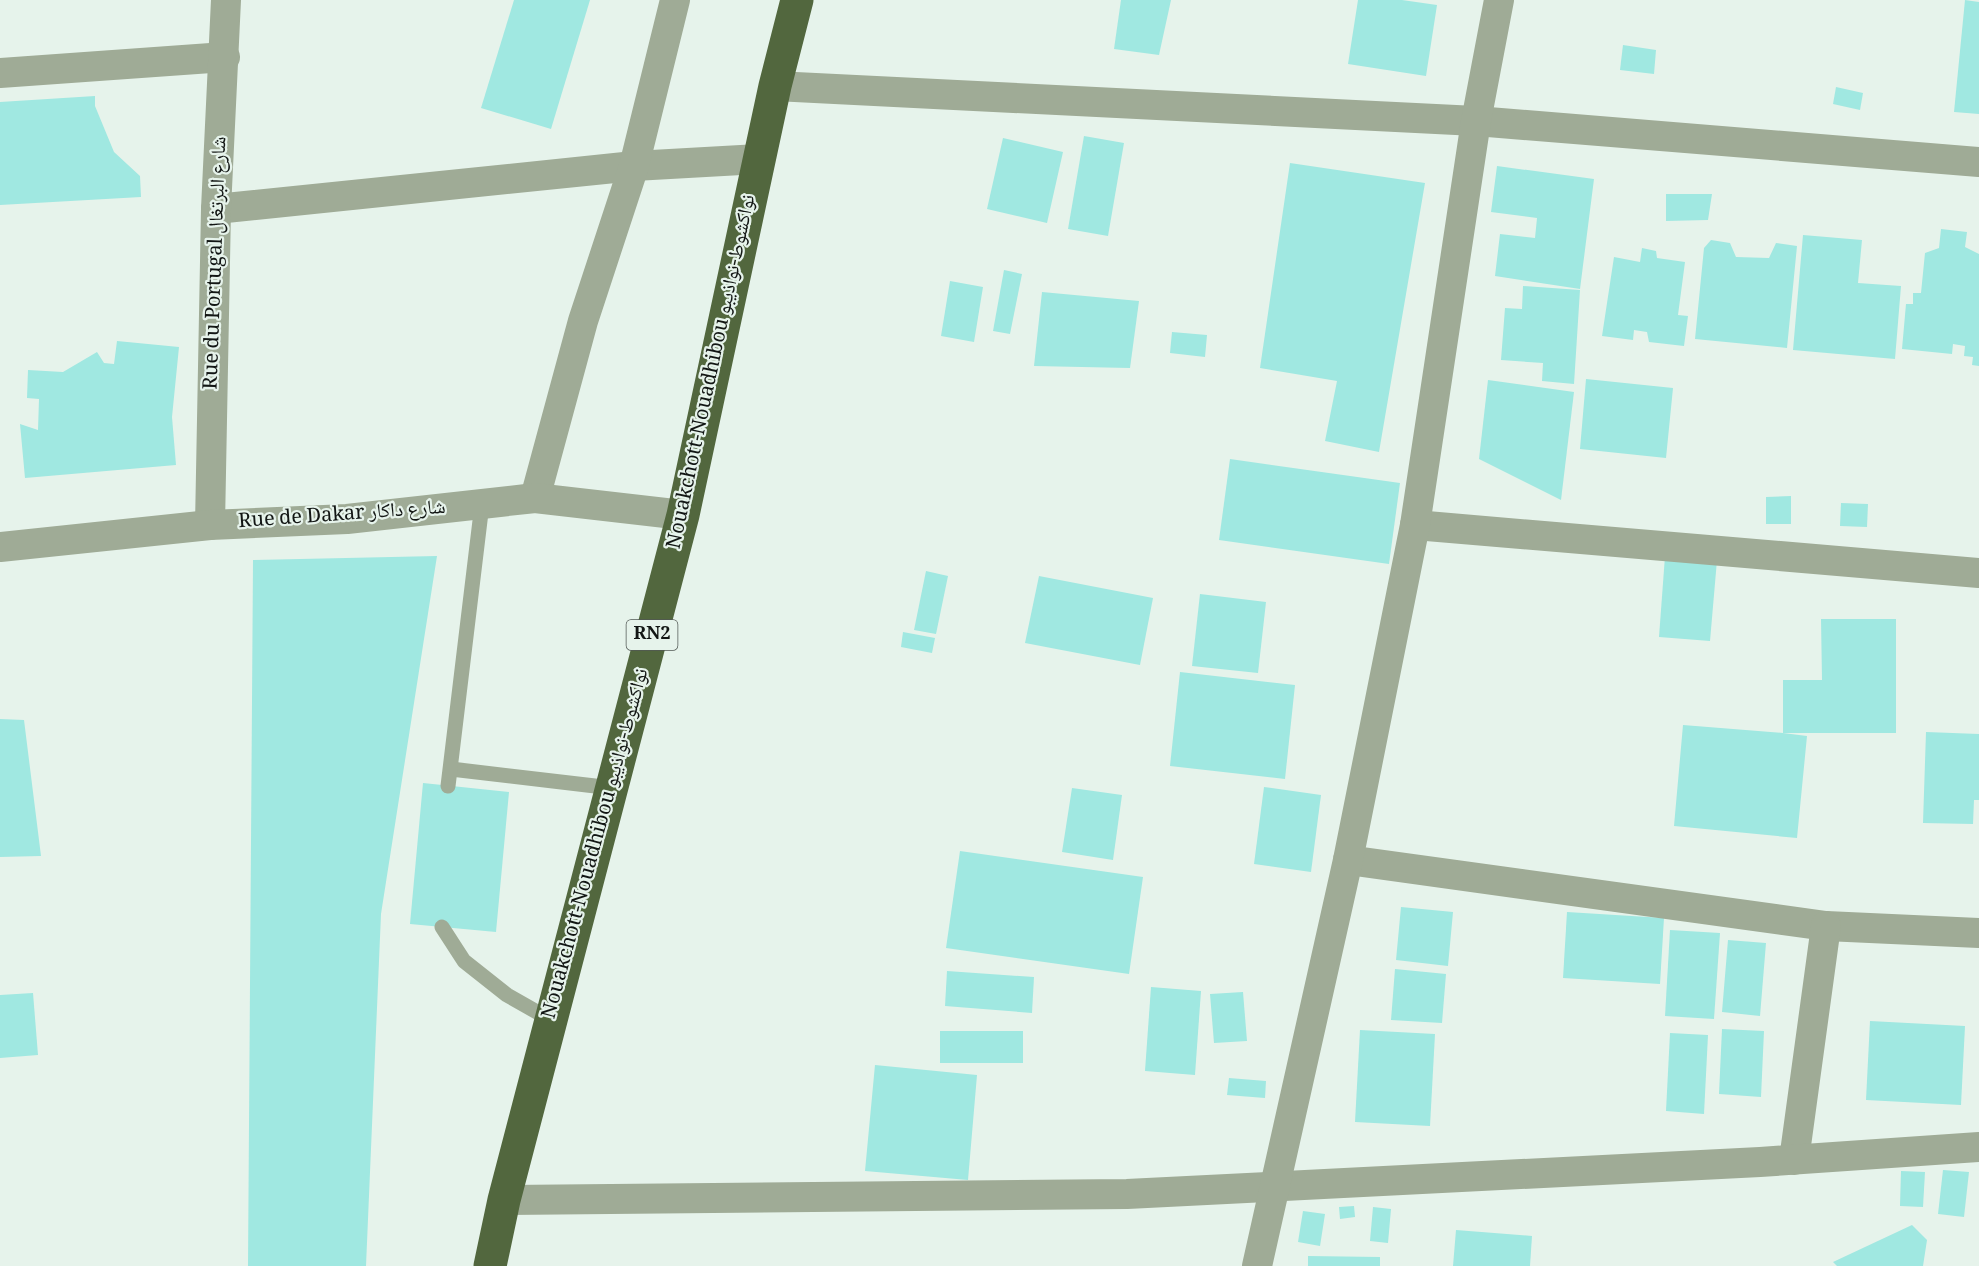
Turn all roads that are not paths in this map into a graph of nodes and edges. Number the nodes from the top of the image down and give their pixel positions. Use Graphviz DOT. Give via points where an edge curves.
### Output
graph roads {
  1 [pos="225,0"];
  2 [pos="675,0"];
  3 [pos="797,0"];
  4 [pos="1499,0"];
  5 [pos="225,57"];
  6 [pos="0,73"];
  7 [pos="775,86"];
  8 [pos="1476,121"];
  9 [pos="759,159"];
  10 [pos="1979,162"];
  11 [pos="634,166"];
  12 [pos="216,209"];
  13 [pos="535,498"];
  14 [pos="482,504"];
  15 [pos="683,515"];
  16 [pos="210,525"];
  17 [pos="1415,525"];
  18 [pos="0,547"];
  19 [pos="1979,573"];
  20 [pos="451,769"];
  21 [pos="448,786"];
  22 [pos="612,788"];
  23 [pos="1348,860"];
  24 [pos="1826,926"];
  25 [pos="442,927"];
  26 [pos="1979,933"];
  27 [pos="551,1020"];
  28 [pos="1979,1148"];
  29 [pos="1794,1160"];
  30 [pos="1275,1188"];
  31 [pos="504,1200"];
  32 [pos="490,1266"];
  33 [pos="1257,1266"];
  1 -- 5 [label="street, Rue du Portugal شارع البرتغال"];
  2 -- 11 [label="street"];
  3 -- 7 [label="highway, Nouakchott-Nouadhibou نواكشوط-نواذيبو / RN2"];
  4 -- 8 [label="street"];
  5 -- 6 [label="street"];
  5 -- 12 [label="street, Rue du Portugal شارع البرتغال"];
  7 -- 8 [label="street"];
  7 -- 9 [label="highway, Nouakchott-Nouadhibou نواكشوط-نواذيبو / RN2"];
  8 -- 10 [label="street"];
  8 -- 17 [label="street"];
  9 -- 11 [label="street"];
  9 -- 15 [label="highway, Nouakchott-Nouadhibou نواكشوط-نواذيبو / RN2"];
  11 -- 12 [label="street"];
  11 -- 13 [label="street" via="583,321"];
  12 -- 16 [label="street, Rue du Portugal شارع البرتغال"];
  13 -- 14 [label="street, Rue de Dakar شارع داكار"];
  13 -- 15 [label="street, Rue de Dakar شارع داكار"];
  14 -- 16 [label="street, Rue de Dakar شارع داكار" via="347,519"];
  14 -- 20 [label="lane"];
  15 -- 22 [label="highway, Nouakchott-Nouadhibou نواكشوط-نواذيبو / RN2"];
  16 -- 18 [label="street, Rue de Dakar شارع داكار"];
  17 -- 19 [label="street"];
  17 -- 23 [label="street"];
  20 -- 21 [label="lane"];
  20 -- 22 [label="lane"];
  22 -- 27 [label="highway, Nouakchott-Nouadhibou نواكشوط-نواذيبو / RN2"];
  23 -- 24 [label="street"];
  23 -- 30 [label="street"];
  24 -- 26 [label="street"];
  24 -- 29 [label="street"];
  25 -- 27 [label="lane" via="464,961 507,994"];
  27 -- 31 [label="highway, Nouakchott-Nouadhibou نواكشوط-نواذيبو / RN2"];
  28 -- 29 [label="street"];
  29 -- 30 [label="street"];
  30 -- 31 [label="street" via="1127,1194"];
  30 -- 33 [label="street"];
  31 -- 32 [label="highway, Nouakchott-Nouadhibou نواكشوط-نواذيبو / RN2"];
}
